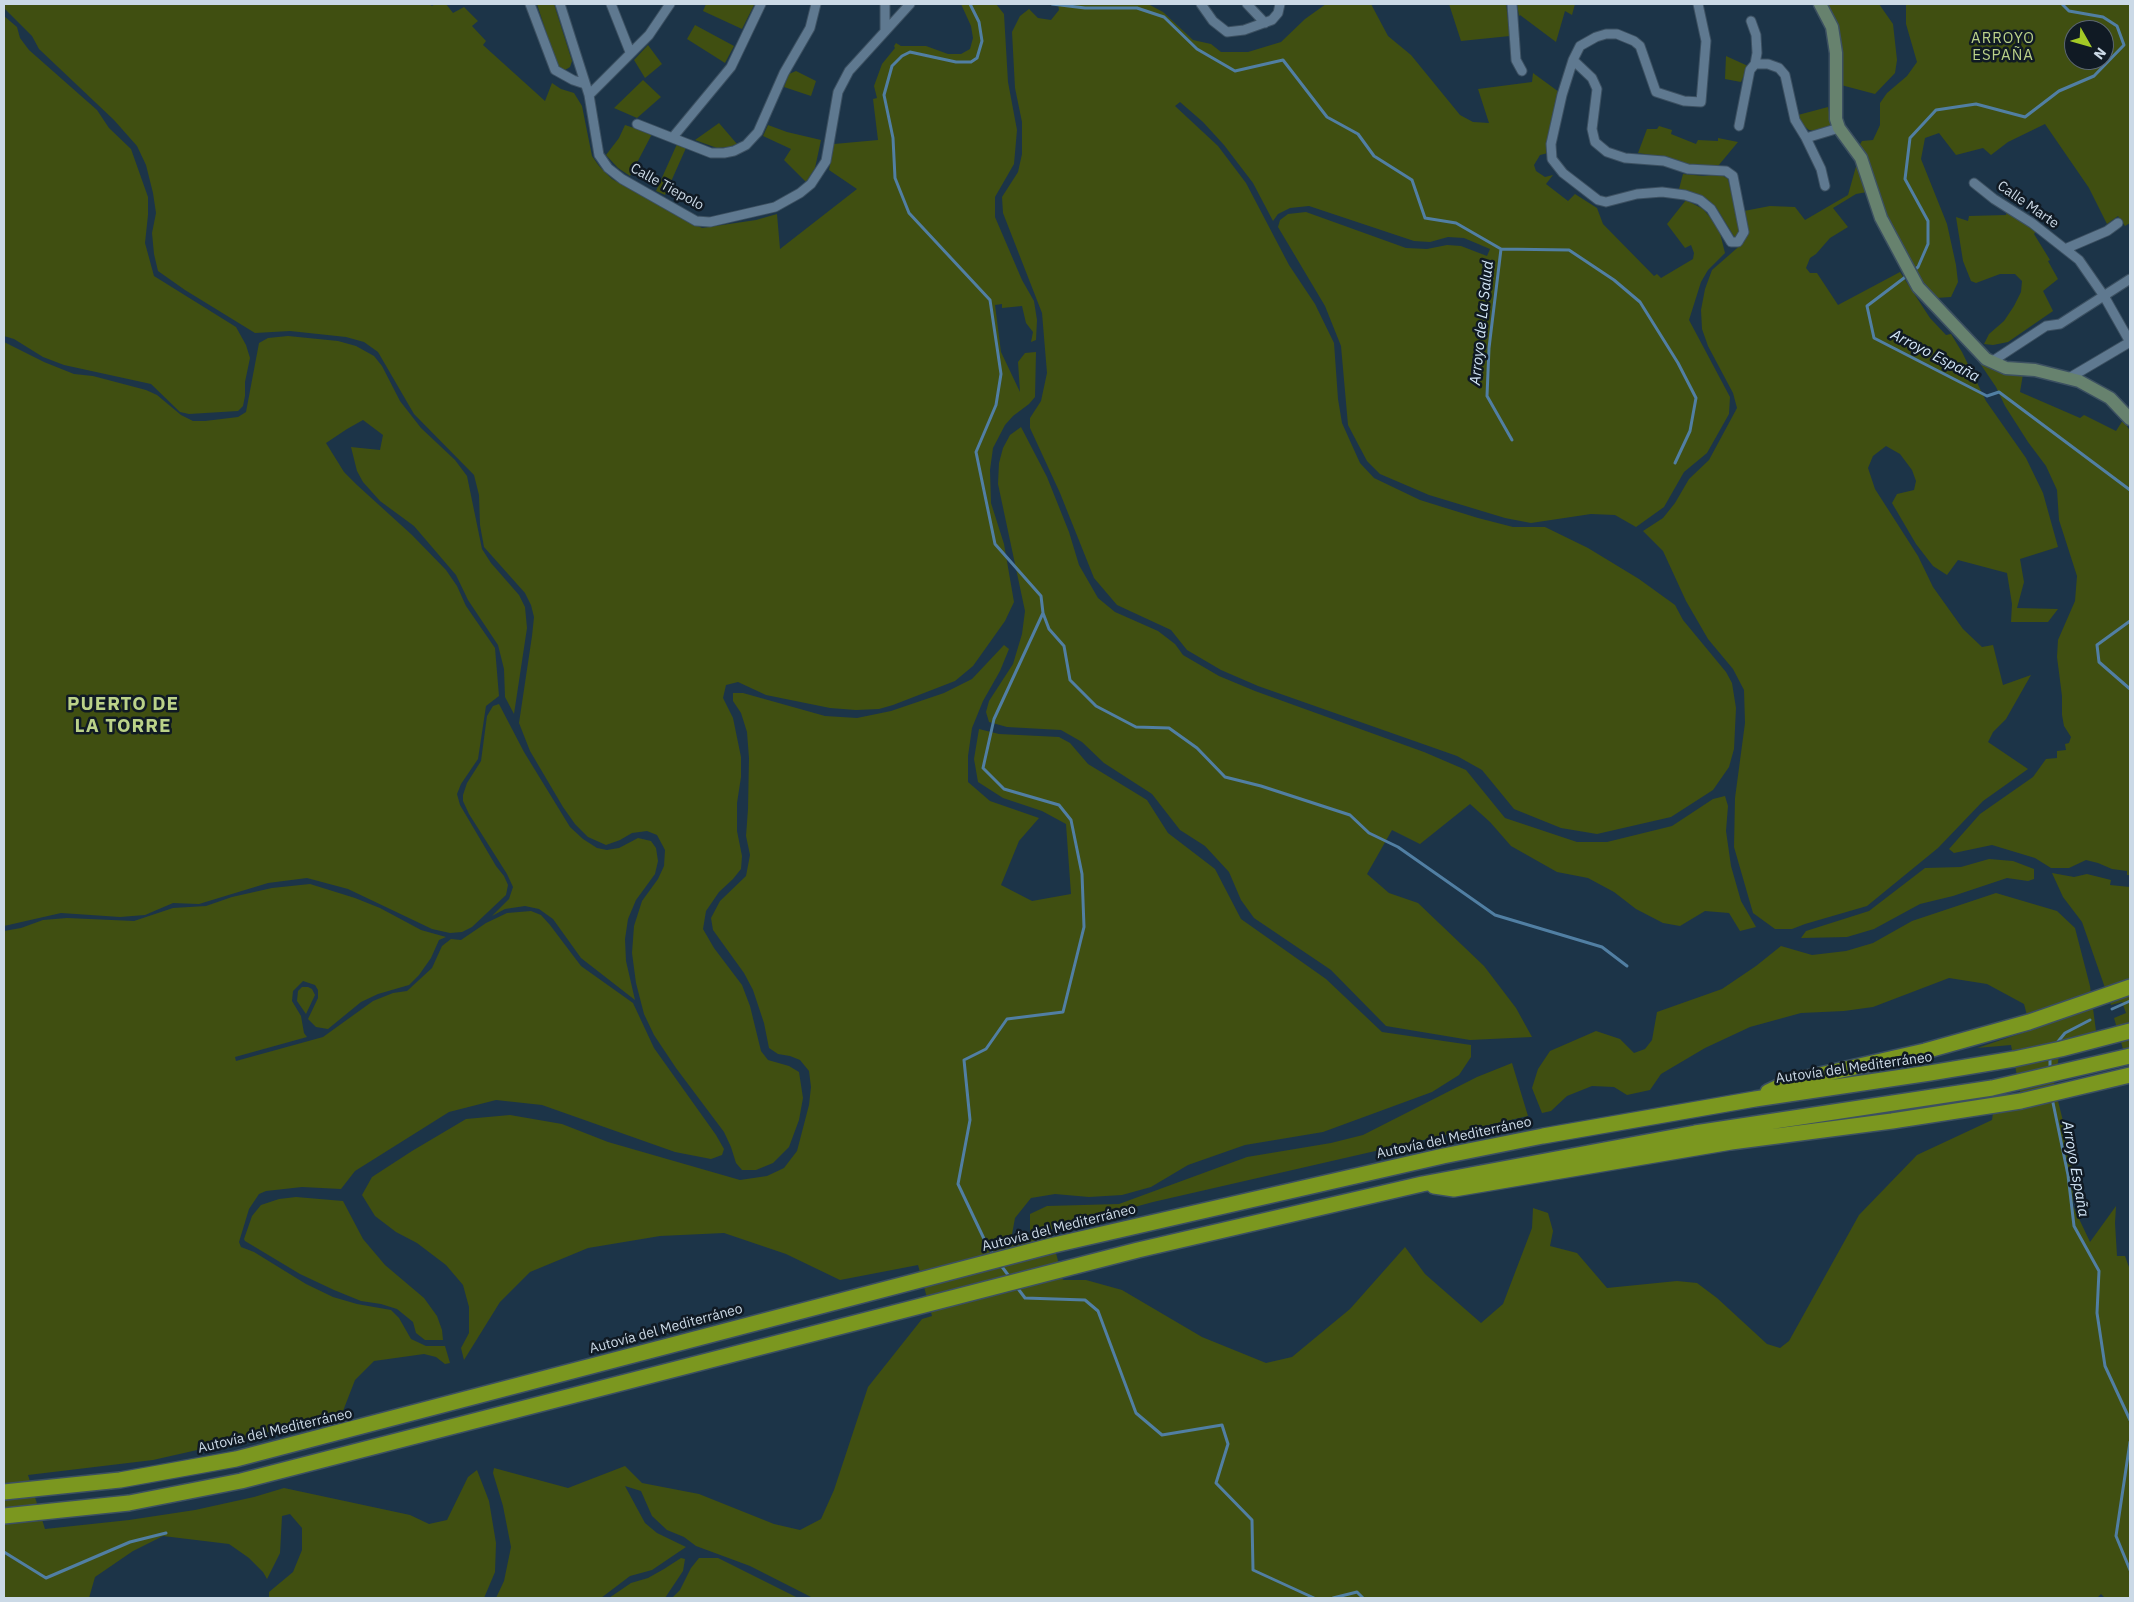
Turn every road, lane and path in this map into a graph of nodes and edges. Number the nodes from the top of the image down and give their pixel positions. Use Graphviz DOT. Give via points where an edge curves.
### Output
graph roads {
  1 [pos="530,4"];
  2 [pos="560,4"];
  3 [pos="611,4"];
  4 [pos="670,4"];
  5 [pos="761,4"];
  6 [pos="816,4"];
  7 [pos="885,4"];
  8 [pos="910,4"];
  9 [pos="1201,4"];
  10 [pos="1247,4"];
  11 [pos="1280,4"];
  12 [pos="1512,4"];
  13 [pos="1698,4"];
  14 [pos="1820,4"];
  15 [pos="1751,21"];
  16 [pos="1265,23"];
  17 [pos="885,31"];
  18 [pos="630,52"];
  19 [pos="1574,60"];
  20 [pos="1756,64"];
  21 [pos="1522,71"];
  22 [pos="585,84"];
  23 [pos="589,95"];
  24 [pos="637,124"];
  25 [pos="1739,126"];
  26 [pos="1840,128"];
  27 [pos="673,137"];
  28 [pos="1806,138"];
  29 [pos="1974,183"];
  30 [pos="1825,186"];
  31 [pos="2118,223"];
  32 [pos="2065,249"];
  33 [pos="2130,280"];
  34 [pos="2104,296"];
  35 [pos="2130,342"];
  36 [pos="1991,362"];
  37 [pos="2069,378"];
  38 [pos="2130,419"];
  39 [pos="2130,987"];
  40 [pos="2130,1031"];
  41 [pos="2130,1056"];
  42 [pos="2130,1076"];
  43 [pos="1755,1099"];
  44 [pos="1422,1184"];
  45 [pos="4,1492"];
  46 [pos="4,1516"];
  1 -- 22 [label="street" via="555,70"];
  2 -- 22 [label="street, Calle Tiepolo"];
  3 -- 18 [label="street"];
  4 -- 18 [label="street"];
  5 -- 27 [label="street" via="731,67"];
  6 -- 27 [label="street" via="810,28 752,139 734,151 711,153"];
  7 -- 17 [label="street"];
  8 -- 17 [label="street, Calle Tiepolo"];
  9 -- 16 [label="street" via="1212,21 1227,32"];
  10 -- 16 [label="street"];
  11 -- 16 [label="street" via="1278,13"];
  12 -- 21 [label="street" via="1516,60"];
  13 -- 19 [label="street" via="1706,41 1701,102 1684,101 1656,92 1640,46 1616,34 1588,40 1580,46"];
  14 -- 26 [label="street" via="1832,28 1836,53 1836,119"];
  15 -- 20 [label="street" via="1756,34"];
  17 -- 23 [label="street, Calle Tiepolo" via="849,71 838,92 826,161 811,184 775,207 710,222 696,220 608,168 596,147"];
  18 -- 23 [label="street"];
  19 -- 19 [label="street" via="1598,89 1592,129 1595,142 1607,152 1625,158 1664,161 1688,169 1726,171 1733,176 1744,232 1738,242 1731,242 1711,209 1693,197 1662,192 1606,202 1598,200 1563,173 1552,159 1551,144"];
  20 -- 25 [label="street" via="1750,70"];
  20 -- 28 [label="street" via="1768,64 1785,74 1795,120"];
  22 -- 23 [label="street, Calle Tiepolo"];
  24 -- 27 [label="street"];
  26 -- 28 [label="street"];
  26 -- 36 [label="street" via="1861,158 1881,218 1918,287"];
  28 -- 30 [label="street" via="1821,169"];
  29 -- 32 [label="street, Calle Marte"];
  31 -- 32 [label="street"];
  32 -- 34 [label="street, Calle Marte" via="2079,260"];
  33 -- 34 [label="street"];
  34 -- 35 [label="street, Calle Marte"];
  34 -- 36 [label="street" via="2060,324 2046,326"];
  35 -- 37 [label="street"];
  36 -- 37 [label="street" via="2006,368 2035,370"];
  37 -- 38 [label="street" via="2110,398"];
  39 -- 43 [label="highway" via="2029,1022 1925,1051 1789,1082"];
  40 -- 43 [label="highway, Autovía del Mediterráneo" via="2014,1059"];
  41 -- 44 [label="highway" via="2018,1083 1695,1133"];
  42 -- 44 [label="highway" via="2021,1101 1731,1142 1454,1189"];
  43 -- 45 [label="highway, Autovía del Mediterráneo" via="1443,1156 1054,1245 236,1459 120,1480"];
  44 -- 46 [label="highway" via="1148,1248 241,1481 129,1503"];
}
